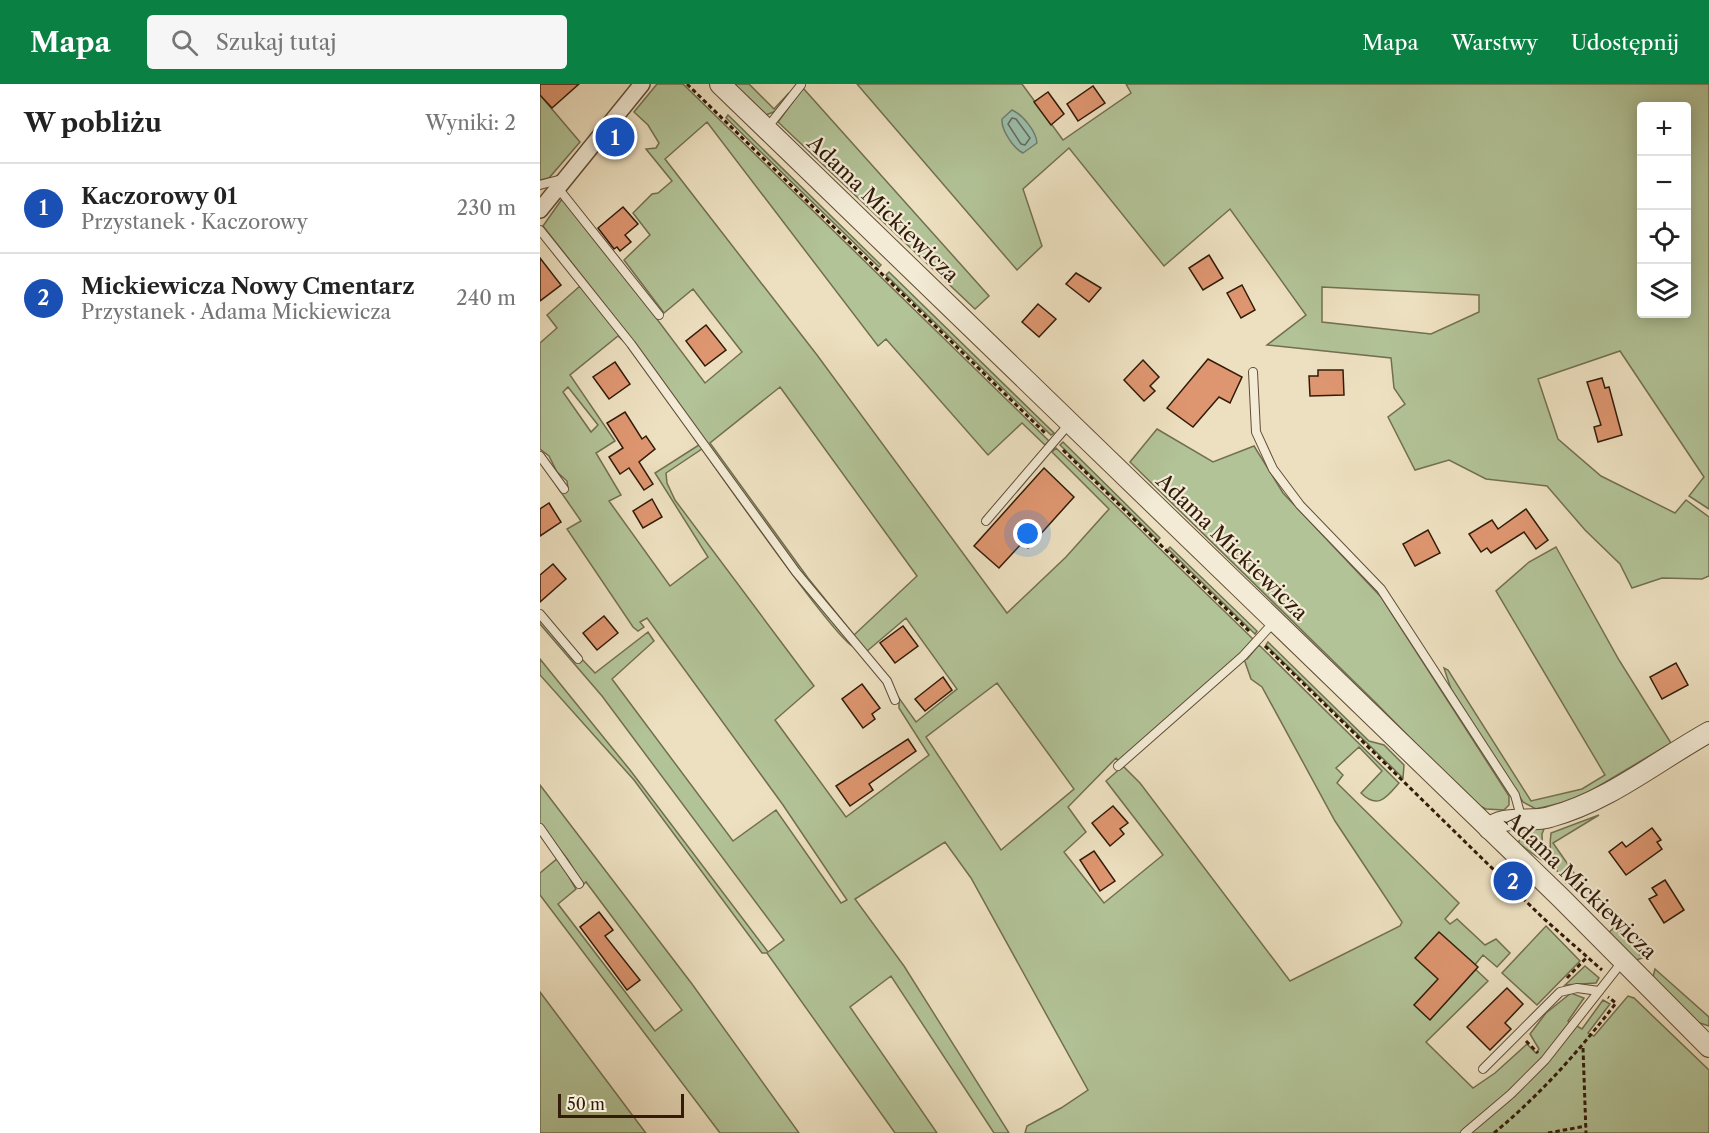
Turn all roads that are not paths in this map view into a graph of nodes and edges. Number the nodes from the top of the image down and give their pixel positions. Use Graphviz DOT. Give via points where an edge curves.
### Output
graph roads {
  1 [pos="642,84"];
  2 [pos="720,84"];
  3 [pos="801,85"];
  4 [pos="766,129"];
  5 [pos="562,183"];
  6 [pos="540,185"];
  7 [pos="540,210"];
  8 [pos="540,230"];
  9 [pos="659,315"];
  10 [pos="1253,372"];
  11 [pos="1070,423"];
  12 [pos="540,456"];
  13 [pos="564,489"];
  14 [pos="986,521"];
  15 [pos="540,614"];
  16 [pos="1275,621"];
  17 [pos="578,659"];
  18 [pos="895,700"];
  19 [pos="1709,732"];
  20 [pos="1118,766"];
  21 [pos="1522,821"];
  22 [pos="540,828"];
  23 [pos="1489,830"];
  24 [pos="579,884"];
  25 [pos="1623,961"];
  26 [pos="1599,991"];
  27 [pos="1707,1043"];
  28 [pos="1483,1069"];
  29 [pos="1465,1133"];
  1 -- 5 [label="street"];
  2 -- 4 [label="street, Adama Mickiewicza"];
  3 -- 4 [label="lane"];
  4 -- 11 [label="street, Adama Mickiewicza"];
  5 -- 6 [label="lane"];
  5 -- 7 [label="street"];
  5 -- 9 [label="lane"];
  8 -- 18 [label="lane" via="631,344 796,573 887,681"];
  10 -- 21 [label="lane" via="1256,432 1273,469 1300,505 1381,589 1515,795"];
  11 -- 14 [label="lane"];
  11 -- 16 [label="street, Adama Mickiewicza"];
  12 -- 13 [label="lane"];
  15 -- 17 [label="lane"];
  16 -- 20 [label="lane"];
  16 -- 23 [label="street, Adama Mickiewicza"];
  19 -- 21 [label="street" via="1582,807 1549,818"];
  21 -- 23 [label="street" via="1499,822"];
  22 -- 24 [label="lane"];
  23 -- 25 [label="street, Adama Mickiewicza"];
  25 -- 26 [label="lane"];
  25 -- 27 [label="street, Adama Mickiewicza"];
  26 -- 28 [label="lane" via="1577,988 1560,992"];
  26 -- 29 [label="lane" via="1545,1060"];
}
